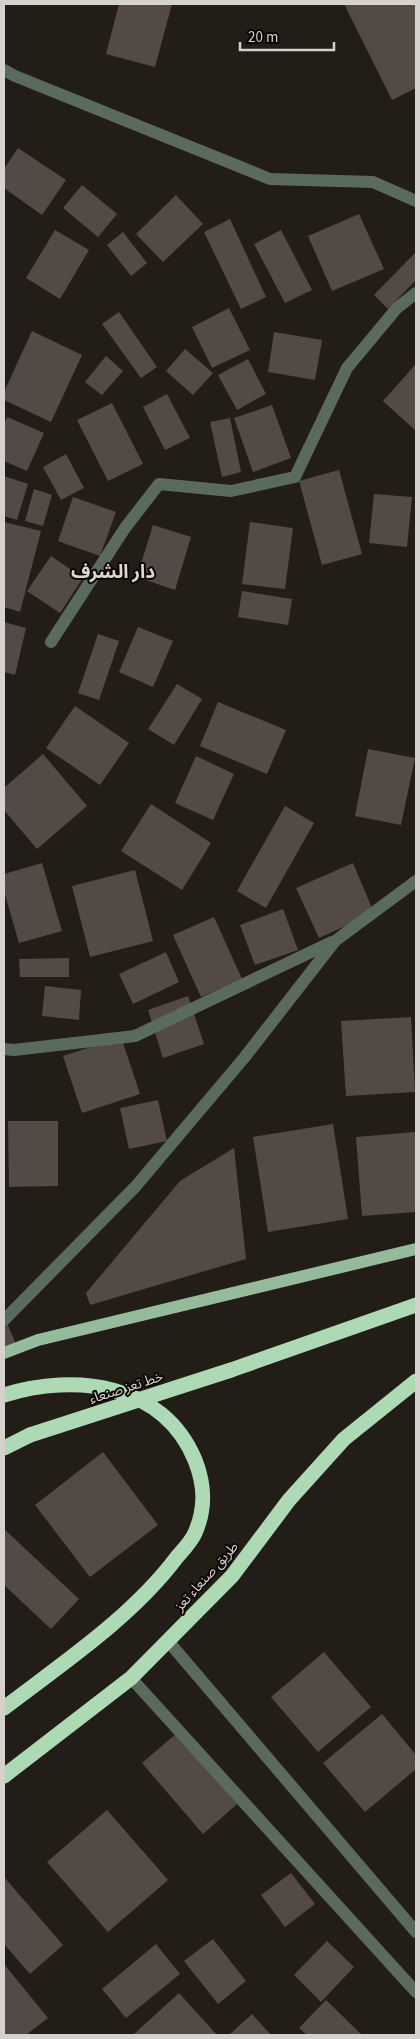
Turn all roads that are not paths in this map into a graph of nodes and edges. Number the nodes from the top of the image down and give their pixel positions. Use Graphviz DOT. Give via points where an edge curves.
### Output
graph roads {
  1 [pos="4,70"];
  2 [pos="416,201"];
  3 [pos="416,292"];
  4 [pos="51,642"];
  5 [pos="416,881"];
  6 [pos="335,941"];
  7 [pos="4,1049"];
  8 [pos="416,1249"];
  9 [pos="416,1305"];
  10 [pos="4,1320"];
  11 [pos="4,1353"];
  12 [pos="416,1381"];
  13 [pos="4,1395"];
  14 [pos="4,1448"];
  15 [pos="168,1641"];
  16 [pos="131,1678"];
  17 [pos="4,1708"];
  18 [pos="4,1776"];
  19 [pos="416,1932"];
  20 [pos="416,1992"];
  1 -- 2 [label="street" via="270,179 373,182"];
  3 -- 4 [label="street" via="398,308 347,368 295,477 232,491 159,484 125,528"];
  5 -- 6 [label="street"];
  6 -- 7 [label="street" via="135,1036"];
  6 -- 10 [label="street" via="244,1058 136,1186"];
  8 -- 11 [label="main road" via="38,1340"];
  9 -- 14 [label="highway, خط تعز صنعاء, bridge" via="231,1370 30,1435"];
  12 -- 15 [label="highway, طريق صنعاء تعز" via="344,1439 289,1500 232,1576"];
  13 -- 17 [label="highway" via="47,1385 81,1385 128,1394 172,1423 187,1441 200,1472 204,1498 195,1534 163,1576 103,1632"];
  15 -- 16 [label="highway, طريق صنعاء تعز"];
  15 -- 19 [label="street"];
  16 -- 18 [label="highway, طريق صنعاء تعز"];
  16 -- 20 [label="street"];
}
